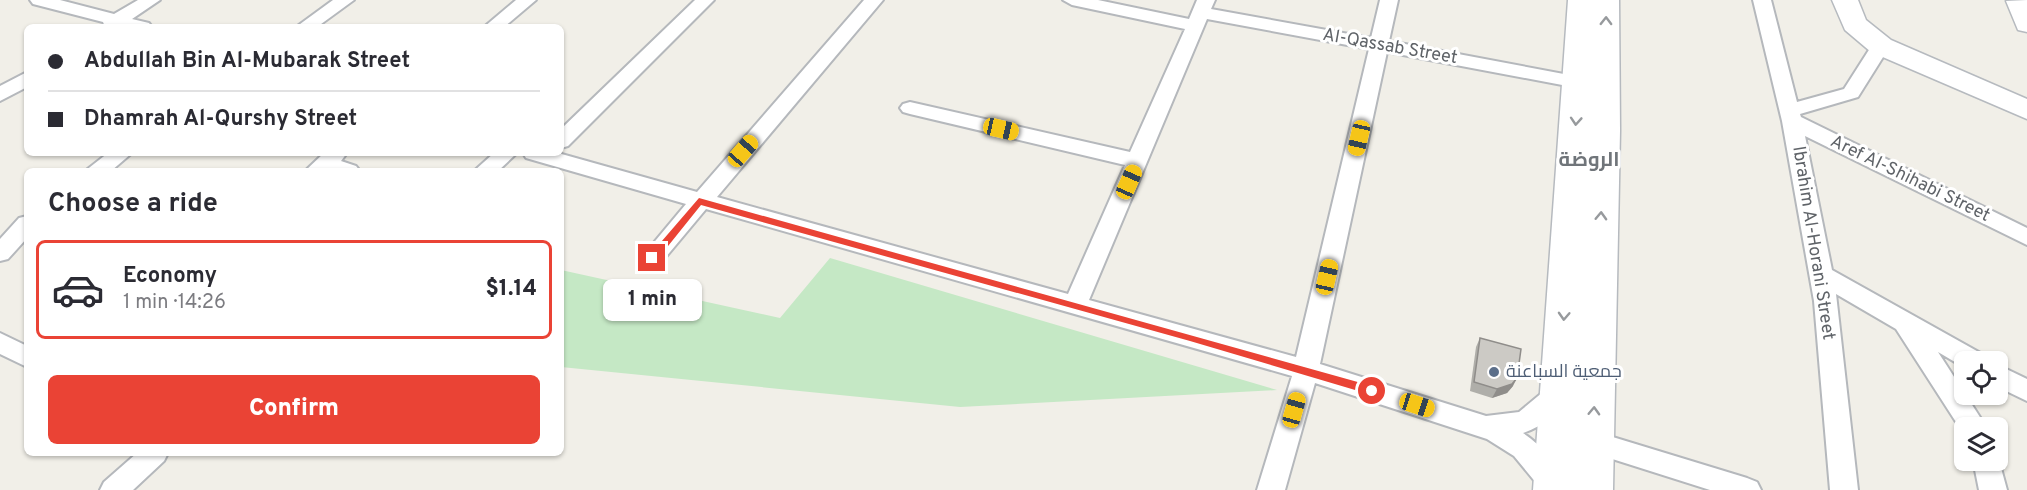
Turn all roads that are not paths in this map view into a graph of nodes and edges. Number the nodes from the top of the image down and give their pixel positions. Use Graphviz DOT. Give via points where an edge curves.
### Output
graph roads {
  1 [pos="39,0"];
  2 [pos="151,0"];
  3 [pos="165,0"];
  4 [pos="345,0"];
  5 [pos="527,0"];
  6 [pos="705,0"];
  7 [pos="874,0"];
  8 [pos="1072,0"];
  9 [pos="1389,0"];
  10 [pos="1581,0"];
  11 [pos="1606,0"];
  12 [pos="1762,0"];
  13 [pos="1845,0"];
  14 [pos="1200,12"];
  15 [pos="114,24"];
  16 [pos="120,24"];
  17 [pos="121,24"];
  18 [pos="309,24"];
  19 [pos="496,24"];
  20 [pos="1380,46"];
  21 [pos="1881,46"];
  22 [pos="24,80"];
  23 [pos="1578,82"];
  24 [pos="0,94"];
  25 [pos="910,108"];
  26 [pos="2027,110"];
  27 [pos="1791,116"];
  28 [pos="564,135"];
  29 [pos="118,156"];
  30 [pos="503,156"];
  31 [pos="562,156"];
  32 [pos="1138,161"];
  33 [pos="326,162"];
  34 [pos="100,168"];
  35 [pos="341,168"];
  36 [pos="489,168"];
  37 [pos="699,201"];
  38 [pos="24,227"];
  39 [pos="2027,237"];
  40 [pos="0,253"];
  41 [pos="652,258"];
  42 [pos="1822,275"];
  43 [pos="1075,305"];
  44 [pos="1903,321"];
  45 [pos="0,343"];
  46 [pos="1956,351"];
  47 [pos="24,355"];
  48 [pos="1306,370"];
  49 [pos="2008,381"];
  50 [pos="2027,391"];
  51 [pos="1560,392"];
  52 [pos="1967,417"];
  53 [pos="1484,426"];
  54 [pos="1593,442"];
  55 [pos="152,456"];
  56 [pos="1989,471"];
  57 [pos="1553,487"];
  58 [pos="114,490"];
  59 [pos="1271,490"];
  60 [pos="1593,490"];
  61 [pos="1747,490"];
  62 [pos="1844,490"];
  63 [pos="1993,490"];
  1 -- 15 [label="street" via="58,6 64,13"];
  2 -- 16 [label="street"];
  3 -- 17 [label="street"];
  4 -- 18 [label="street"];
  5 -- 19 [label="street"];
  6 -- 28 [label="street"];
  7 -- 37 [label="street"];
  8 -- 14 [label="street, Al-Qassab Street"];
  9 -- 20 [label="street"];
  10 -- 23 [label="main road"];
  54 -- 11 [label="main road, one-way"];
  12 -- 27 [label="street, Ibrahim Al-Horani Street"];
  13 -- 21 [label="main road" via="1854,24"];
  14 -- 20 [label="street, Al-Qassab Street"];
  14 -- 32 [label="street"];
  20 -- 23 [label="street, Al-Qassab Street"];
  20 -- 48 [label="street"];
  21 -- 26 [label="main road"];
  21 -- 27 [label="street" via="1851,93"];
  22 -- 24 [label="street"];
  23 -- 51 [label="main road, one-way"];
  25 -- 32 [label="street"];
  27 -- 39 [label="street, Aref Al-Shihabi Street"];
  27 -- 42 [label="street, Ibrahim Al-Horani Street"];
  29 -- 34 [label="street"];
  30 -- 36 [label="street"];
  31 -- 37 [label="street"];
  32 -- 43 [label="street"];
  33 -- 35 [label="street"];
  37 -- 41 [label="street"];
  37 -- 43 [label="street"];
  38 -- 40 [label="street"];
  42 -- 44 [label="street"];
  42 -- 62 [label="street, Ibrahim Al-Horani Street"];
  43 -- 48 [label="street"];
  44 -- 46 [label="street"];
  44 -- 52 [label="street"];
  45 -- 47 [label="street"];
  48 -- 53 [label="street"];
  48 -- 59 [label="street"];
  49 -- 50 [label="street"];
  51 -- 53 [label="street" via="1528,421"];
  51 -- 57 [label="main road"];
  53 -- 57 [label="street" via="1530,452"];
  54 -- 60 [label="main road"];
  54 -- 61 [label="street"];
  55 -- 58 [label="street"];
  56 -- 63 [label="street"];
}
